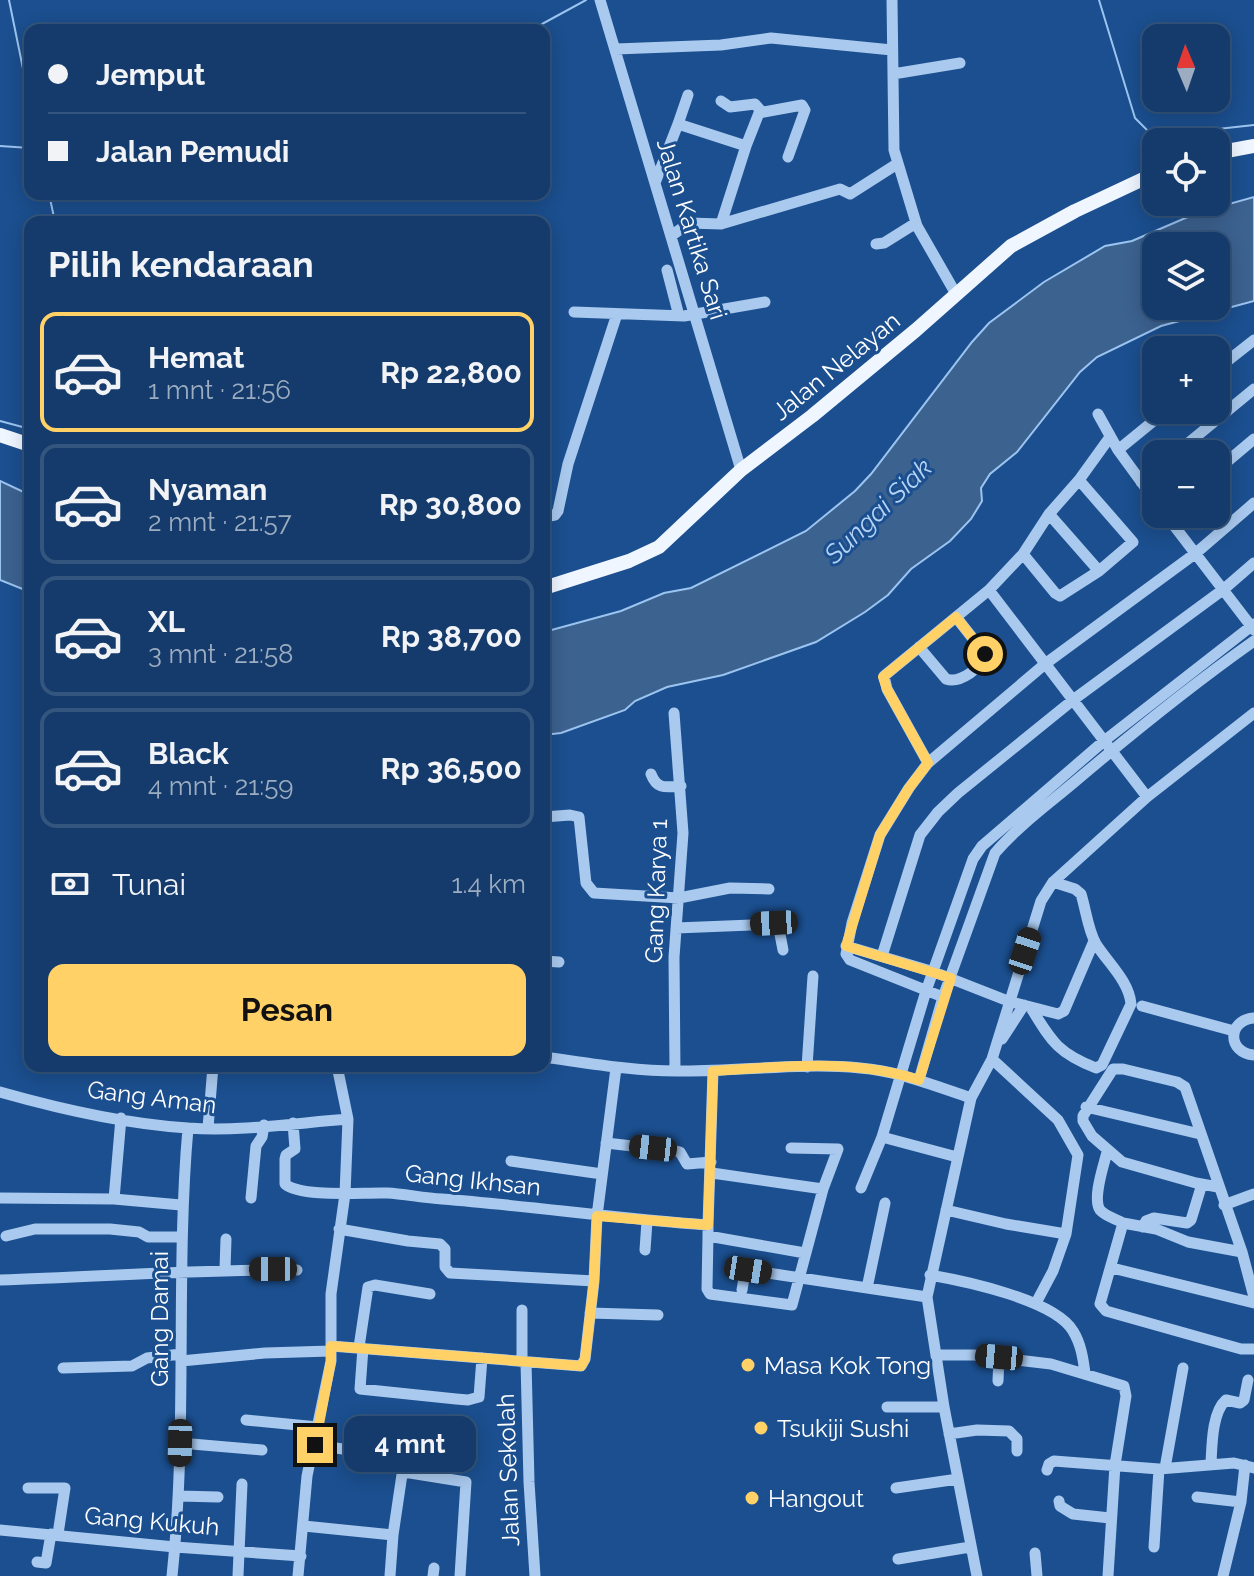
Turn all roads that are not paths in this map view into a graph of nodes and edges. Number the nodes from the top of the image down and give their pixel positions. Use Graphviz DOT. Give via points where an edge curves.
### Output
graph roads {
  1 [pos="892,0"];
  2 [pos="602,1"];
  3 [pos="616,49"];
  4 [pos="892,50"];
  5 [pos="960,63"];
  6 [pos="893,74"];
  7 [pos="688,95"];
  8 [pos="721,101"];
  9 [pos="762,112"];
  10 [pos="678,124"];
  11 [pos="746,146"];
  12 [pos="1254,146"];
  13 [pos="1230,150"];
  14 [pos="788,157"];
  15 [pos="897,164"];
  16 [pos="1142,180"];
  17 [pos="655,183"];
  18 [pos="916,223"];
  19 [pos="721,224"];
  20 [pos="671,236"];
  21 [pos="876,244"];
  22 [pos="667,270"];
  23 [pos="956,294"];
  24 [pos="765,302"];
  25 [pos="574,312"];
  26 [pos="617,314"];
  27 [pos="687,315"];
  28 [pos="1254,340"];
  29 [pos="1230,359"];
  30 [pos="1254,389"];
  31 [pos="1098,414"];
  32 [pos="1150,424"];
  33 [pos="0,435"];
  34 [pos="1110,437"];
  35 [pos="1254,439"];
  36 [pos="1192,440"];
  37 [pos="24,443"];
  38 [pos="1118,450"];
  39 [pos="1230,459"];
  40 [pos="741,470"];
  41 [pos="1079,480"];
  42 [pos="1141,482"];
  43 [pos="1254,503"];
  44 [pos="1049,514"];
  45 [pos="550,516"];
  46 [pos="1176,528"];
  47 [pos="1196,553"];
  48 [pos="1023,554"];
  49 [pos="1254,563"];
  50 [pos="1099,571"];
  51 [pos="550,586"];
  52 [pos="1224,589"];
  53 [pos="989,590"];
  54 [pos="956,617"];
  55 [pos="1253,627"];
  56 [pos="1254,641"];
  57 [pos="919,647"];
  58 [pos="1045,664"];
  59 [pos="1073,700"];
  60 [pos="674,713"];
  61 [pos="1254,713"];
  62 [pos="1104,741"];
  63 [pos="1112,751"];
  64 [pos="928,763"];
  65 [pos="651,774"];
  66 [pos="681,786"];
  67 [pos="1147,797"];
  68 [pos="550,817"];
  69 [pos="982,846"];
  70 [pos="995,853"];
  71 [pos="1053,882"];
  72 [pos="769,889"];
  73 [pos="679,898"];
  74 [pos="676,928"];
  75 [pos="1094,941"];
  76 [pos="846,946"];
  77 [pos="783,950"];
  78 [pos="882,956"];
  79 [pos="550,961"];
  80 [pos="559,962"];
  81 [pos="934,972"];
  82 [pos="813,976"];
  83 [pos="951,978"];
  84 [pos="926,991"];
  85 [pos="943,997"];
  86 [pos="1008,1001"];
  87 [pos="1142,1006"];
  88 [pos="1028,1007"];
  89 [pos="1254,1018"];
  90 [pos="1234,1031"];
  91 [pos="997,1046"];
  92 [pos="908,1052"];
  93 [pos="1254,1055"];
  94 [pos="550,1058"];
  95 [pos="926,1058"];
  96 [pos="992,1059"];
  97 [pos="807,1067"];
  98 [pos="616,1068"];
  99 [pos="675,1071"];
  100 [pos="713,1071"];
  101 [pos="213,1072"];
  102 [pos="338,1072"];
  103 [pos="901,1074"];
  104 [pos="919,1080"];
  105 [pos="0,1092"];
  106 [pos="971,1098"];
  107 [pos="1086,1107"];
  108 [pos="121,1118"];
  109 [pos="348,1119"];
  110 [pos="293,1123"];
  111 [pos="264,1125"];
  112 [pos="188,1128"];
  113 [pos="208,1128"];
  114 [pos="1200,1134"];
  115 [pos="882,1137"];
  116 [pos="606,1143"];
  117 [pos="791,1148"];
  118 [pos="1107,1152"];
  119 [pos="957,1157"];
  120 [pos="511,1161"];
  121 [pos="711,1168"];
  122 [pos="602,1174"];
  123 [pos="1202,1184"];
  124 [pos="1218,1187"];
  125 [pos="861,1188"];
  126 [pos="823,1189"];
  127 [pos="345,1194"];
  128 [pos="1254,1194"];
  129 [pos="0,1198"];
  130 [pos="251,1198"];
  131 [pos="114,1199"];
  132 [pos="885,1203"];
  133 [pos="181,1205"];
  134 [pos="1224,1205"];
  135 [pos="946,1210"];
  136 [pos="597,1216"];
  137 [pos="647,1221"];
  138 [pos="1123,1223"];
  139 [pos="1143,1227"];
  140 [pos="339,1229"];
  141 [pos="708,1230"];
  142 [pos="1066,1234"];
  143 [pos="6,1236"];
  144 [pos="181,1237"];
  145 [pos="226,1239"];
  146 [pos="645,1250"];
  147 [pos="1242,1252"];
  148 [pos="805,1253"];
  149 [pos="1112,1268"];
  150 [pos="225,1269"];
  151 [pos="297,1270"];
  152 [pos="180,1271"];
  153 [pos="930,1275"];
  154 [pos="800,1278"];
  155 [pos="0,1280"];
  156 [pos="594,1281"];
  157 [pos="867,1288"];
  158 [pos="742,1290"];
  159 [pos="430,1294"];
  160 [pos="927,1297"];
  161 [pos="1254,1300"];
  162 [pos="1036,1303"];
  163 [pos="522,1310"];
  164 [pos="590,1313"];
  165 [pos="658,1315"];
  166 [pos="361,1347"];
  167 [pos="331,1348"];
  168 [pos="1254,1349"];
  169 [pos="937,1355"];
  170 [pos="999,1357"];
  171 [pos="181,1358"];
  172 [pos="482,1358"];
  173 [pos="524,1362"];
  174 [pos="63,1368"];
  175 [pos="1183,1368"];
  176 [pos="1085,1373"];
  177 [pos="1248,1380"];
  178 [pos="998,1381"];
  179 [pos="887,1407"];
  180 [pos="944,1407"];
  181 [pos="246,1420"];
  182 [pos="318,1427"];
  183 [pos="949,1434"];
  184 [pos="180,1443"];
  185 [pos="315,1445"];
  186 [pos="262,1450"];
  187 [pos="1017,1451"];
  188 [pos="1211,1463"];
  189 [pos="1115,1465"];
  190 [pos="1250,1466"];
  191 [pos="1162,1468"];
  192 [pos="1047,1470"];
  193 [pos="404,1472"];
  194 [pos="958,1479"];
  195 [pos="242,1484"];
  196 [pos="28,1488"];
  197 [pos="896,1488"];
  198 [pos="179,1496"];
  199 [pos="218,1497"];
  200 [pos="1197,1497"];
  201 [pos="1059,1501"];
  202 [pos="1241,1502"];
  203 [pos="1110,1518"];
  204 [pos="304,1526"];
  205 [pos="0,1530"];
  206 [pos="54,1534"];
  207 [pos="393,1535"];
  208 [pos="175,1547"];
  209 [pos="970,1547"];
  210 [pos="1154,1547"];
  211 [pos="239,1551"];
  212 [pos="1035,1553"];
  213 [pos="301,1556"];
  214 [pos="898,1559"];
  215 [pos="37,1562"];
  216 [pos="172,1576"];
  217 [pos="238,1576"];
  218 [pos="298,1576"];
  219 [pos="390,1576"];
  220 [pos="460,1576"];
  221 [pos="535,1576"];
  222 [pos="977,1576"];
  223 [pos="1037,1576"];
  224 [pos="1108,1576"];
  225 [pos="1223,1576"];
  1 -- 4 [label="street"];
  2 -- 3 [label="street, Jalan Kartika Sari"];
  3 -- 4 [label="street" via="771,38"];
  3 -- 17 [label="street, Jalan Kartika Sari"];
  4 -- 6 [label="street"];
  5 -- 6 [label="street"];
  6 -- 15 [label="street"];
  7 -- 10 [label="street"];
  8 -- 9 [label="street" via="730,107 755,104"];
  9 -- 11 [label="street"];
  9 -- 14 [label="street" via="804,106"];
  10 -- 11 [label="street"];
  10 -- 17 [label="street"];
  11 -- 19 [label="street"];
  12 -- 13 [label="main road"];
  15 -- 18 [label="street"];
  15 -- 19 [label="street" via="850,194 840,189"];
  16 -- 23 [label="main road, Jalan Nelayan" via="1025,237"];
  17 -- 20 [label="street, Jalan Kartika Sari"];
  18 -- 21 [label="street"];
  18 -- 23 [label="street"];
  19 -- 20 [label="street" via="689,223"];
  20 -- 27 [label="street, Jalan Kartika Sari"];
  22 -- 27 [label="street"];
  23 -- 40 [label="main road, Jalan Nelayan"];
  24 -- 27 [label="street"];
  25 -- 26 [label="street"];
  26 -- 27 [label="street"];
  26 -- 45 [label="street" via="558,511"];
  27 -- 40 [label="street, Jalan Kartika Sari"];
  28 -- 29 [label="street"];
  30 -- 36 [label="street"];
  31 -- 34 [label="street"];
  32 -- 38 [label="street"];
  33 -- 37 [label="main road"];
  34 -- 38 [label="street"];
  34 -- 41 [label="street"];
  35 -- 39 [label="street"];
  38 -- 42 [label="street"];
  40 -- 51 [label="main road, Jalan Nelayan" via="659,547"];
  41 -- 44 [label="street"];
  41 -- 50 [label="street" via="1133,542"];
  43 -- 47 [label="street"];
  44 -- 48 [label="street"];
  44 -- 50 [label="street"];
  46 -- 47 [label="street"];
  47 -- 52 [label="street"];
  47 -- 58 [label="street"];
  48 -- 50 [label="street" via="1060,596"];
  48 -- 53 [label="street"];
  49 -- 52 [label="street"];
  52 -- 55 [label="street"];
  52 -- 59 [label="street"];
  53 -- 54 [label="street"];
  53 -- 58 [label="street"];
  54 -- 57 [label="street"];
  54 -- 57 [label="street" via="985,654 983,662 950,681"];
  55 -- 62 [label="street"];
  56 -- 63 [label="street"];
  57 -- 64 [label="street" via="883,677"];
  58 -- 59 [label="street"];
  58 -- 64 [label="street"];
  59 -- 62 [label="street"];
  59 -- 78 [label="street" via="958,793 920,835"];
  60 -- 66 [label="street, Gang Karya 1"];
  61 -- 67 [label="street"];
  62 -- 63 [label="street"];
  62 -- 69 [label="street"];
  63 -- 67 [label="street"];
  63 -- 70 [label="street"];
  64 -- 76 [label="street" via="880,835"];
  65 -- 66 [label="street" via="659,786"];
  66 -- 73 [label="street, Gang Karya 1"];
  67 -- 71 [label="street"];
  68 -- 73 [label="street" via="579,817 590,891"];
  69 -- 70 [label="street"];
  69 -- 81 [label="street"];
  70 -- 83 [label="street"];
  71 -- 75 [label="street" via="1079,892"];
  71 -- 86 [label="street" via="1041,901"];
  72 -- 73 [label="street" via="730,888"];
  73 -- 74 [label="street, Gang Karya 1"];
  74 -- 77 [label="street" via="778,924"];
  74 -- 99 [label="street, Gang Karya 1"];
  75 -- 88 [label="street" via="1064,1011"];
  75 -- 88 [label="street" via="1130,993 1131,1004 1100,1068 1073,1059 1055,1045"];
  76 -- 78 [label="street"];
  76 -- 84 [label="street" via="850,960"];
  78 -- 81 [label="street"];
  79 -- 80 [label="street"];
  81 -- 83 [label="street"];
  81 -- 84 [label="street"];
  82 -- 97 [label="street"];
  83 -- 85 [label="street"];
  83 -- 86 [label="street"];
  84 -- 85 [label="street"];
  84 -- 92 [label="street"];
  85 -- 95 [label="street"];
  86 -- 88 [label="street"];
  86 -- 91 [label="street"];
  87 -- 90 [label="street"];
  88 -- 91 [label="street"];
  89 -- 90 [label="street" via="1242,1021"];
  90 -- 93 [label="street" via="1237,1048"];
  91 -- 96 [label="street"];
  92 -- 95 [label="street"];
  92 -- 103 [label="street"];
  94 -- 98 [label="street"];
  95 -- 104 [label="street"];
  96 -- 106 [label="street"];
  96 -- 142 [label="street" via="1058,1120 1076,1149"];
  97 -- 100 [label="street"];
  97 -- 103 [label="street"];
  98 -- 99 [label="street"];
  98 -- 116 [label="street"];
  99 -- 100 [label="street"];
  100 -- 121 [label="street"];
  101 -- 113 [label="street"];
  102 -- 109 [label="street"];
  103 -- 104 [label="street"];
  103 -- 115 [label="street"];
  104 -- 106 [label="street"];
  105 -- 108 [label="street, Gang Aman"];
  106 -- 119 [label="street"];
  107 -- 114 [label="street"];
  107 -- 114 [label="street" via="1113,1069 1123,1069 1185,1087"];
  107 -- 118 [label="street" via="1083,1121"];
  108 -- 112 [label="street, Gang Aman"];
  108 -- 131 [label="street"];
  109 -- 110 [label="street, Gang Aman"];
  109 -- 127 [label="street"];
  110 -- 111 [label="street, Gang Aman"];
  110 -- 127 [label="street, Gang Ikhsan" via="295,1149 286,1155 285,1184"];
  111 -- 113 [label="street, Gang Aman"];
  111 -- 130 [label="street" via="256,1146"];
  112 -- 113 [label="street, Gang Aman"];
  112 -- 133 [label="street, Gang Damai"];
  114 -- 124 [label="street"];
  115 -- 119 [label="street"];
  115 -- 125 [label="street"];
  116 -- 121 [label="street" via="676,1151 687,1164"];
  116 -- 122 [label="street"];
  117 -- 126 [label="street" via="838,1150"];
  118 -- 123 [label="street" via="1122,1162"];
  118 -- 138 [label="street" via="1098,1205"];
  119 -- 135 [label="street"];
  120 -- 122 [label="street"];
  121 -- 126 [label="street"];
  121 -- 141 [label="street"];
  122 -- 136 [label="street"];
  123 -- 124 [label="street"];
  123 -- 139 [label="street" via="1187,1223 1154,1218"];
  124 -- 134 [label="street"];
  126 -- 148 [label="street"];
  127 -- 136 [label="street, Gang Ikhsan" via="494,1202"];
  127 -- 140 [label="street"];
  128 -- 134 [label="street"];
  129 -- 131 [label="street"];
  131 -- 133 [label="street"];
  132 -- 157 [label="street"];
  133 -- 144 [label="street, Gang Damai"];
  134 -- 147 [label="street"];
  135 -- 142 [label="street"];
  135 -- 153 [label="street"];
  136 -- 137 [label="street, Gang Ikhsan"];
  136 -- 156 [label="street"];
  137 -- 141 [label="street, Gang Ikhsan"];
  137 -- 146 [label="street"];
  138 -- 139 [label="street"];
  138 -- 149 [label="street"];
  139 -- 147 [label="street"];
  140 -- 156 [label="street" via="440,1244 450,1273"];
  140 -- 167 [label="street"];
  141 -- 148 [label="street, Gang Ikhsan"];
  141 -- 154 [label="street" via="710,1294 790,1306"];
  142 -- 162 [label="street"];
  143 -- 144 [label="street" via="35,1229 110,1229"];
  144 -- 152 [label="street, Gang Damai"];
  145 -- 150 [label="street"];
  147 -- 161 [label="street"];
  148 -- 154 [label="street"];
  149 -- 161 [label="street"];
  149 -- 168 [label="street" via="1100,1298 1102,1309"];
  150 -- 151 [label="street"];
  150 -- 152 [label="street"];
  152 -- 155 [label="street"];
  152 -- 171 [label="street, Gang Damai"];
  153 -- 160 [label="street"];
  153 -- 162 [label="street"];
  154 -- 157 [label="street"];
  154 -- 158 [label="street" via="747,1270"];
  156 -- 164 [label="street"];
  157 -- 160 [label="street"];
  159 -- 166 [label="street" via="368,1287"];
  160 -- 169 [label="street"];
  162 -- 176 [label="street" via="1072,1329"];
  163 -- 173 [label="street, Jalan Sekolah"];
  164 -- 165 [label="street"];
  164 -- 173 [label="street" via="581,1366"];
  166 -- 167 [label="street"];
  166 -- 172 [label="street"];
  166 -- 172 [label="street" via="360,1389 456,1399 479,1397"];
  167 -- 171 [label="street"];
  167 -- 182 [label="street"];
  169 -- 170 [label="street"];
  169 -- 180 [label="street"];
  170 -- 176 [label="street"];
  170 -- 178 [label="street"];
  171 -- 174 [label="street"];
  171 -- 184 [label="street, Gang Damai"];
  172 -- 173 [label="street"];
  173 -- 221 [label="street, Jalan Sekolah"];
  175 -- 191 [label="street"];
  176 -- 189 [label="street" via="1124,1386"];
  177 -- 188 [label="street" via="1244,1400 1221,1405"];
  179 -- 180 [label="street"];
  180 -- 183 [label="street"];
  181 -- 182 [label="street"];
  182 -- 185 [label="street"];
  183 -- 187 [label="street" via="1009,1431 1017,1439"];
  183 -- 194 [label="street"];
  184 -- 186 [label="street"];
  184 -- 198 [label="street, Gang Damai"];
  185 -- 193 [label="street" via="398,1457 404,1461"];
  185 -- 204 [label="street"];
  188 -- 190 [label="street"];
  188 -- 191 [label="street"];
  189 -- 191 [label="street"];
  189 -- 192 [label="street" via="1054,1461"];
  189 -- 203 [label="street"];
  190 -- 202 [label="street"];
  191 -- 210 [label="street"];
  193 -- 207 [label="street"];
  193 -- 220 [label="street" via="466,1482"];
  194 -- 197 [label="street"];
  194 -- 209 [label="street"];
  195 -- 211 [label="street"];
  196 -- 206 [label="street" via="65,1488"];
  198 -- 199 [label="street"];
  198 -- 208 [label="street, Gang Damai"];
  200 -- 202 [label="street"];
  201 -- 203 [label="street" via="1066,1512"];
  202 -- 225 [label="street"];
  203 -- 224 [label="street"];
  204 -- 207 [label="street"];
  204 -- 213 [label="street"];
  205 -- 206 [label="street, Gang Kukuh"];
  206 -- 208 [label="street, Gang Kukuh"];
  206 -- 215 [label="street" via="46,1563"];
  207 -- 219 [label="street"];
  208 -- 211 [label="street, Gang Kukuh"];
  208 -- 216 [label="street, Gang Damai"];
  209 -- 214 [label="street"];
  209 -- 222 [label="street"];
  211 -- 213 [label="street, Gang Kukuh"];
  211 -- 217 [label="street"];
  212 -- 223 [label="street"];
  213 -- 218 [label="street"];
}
